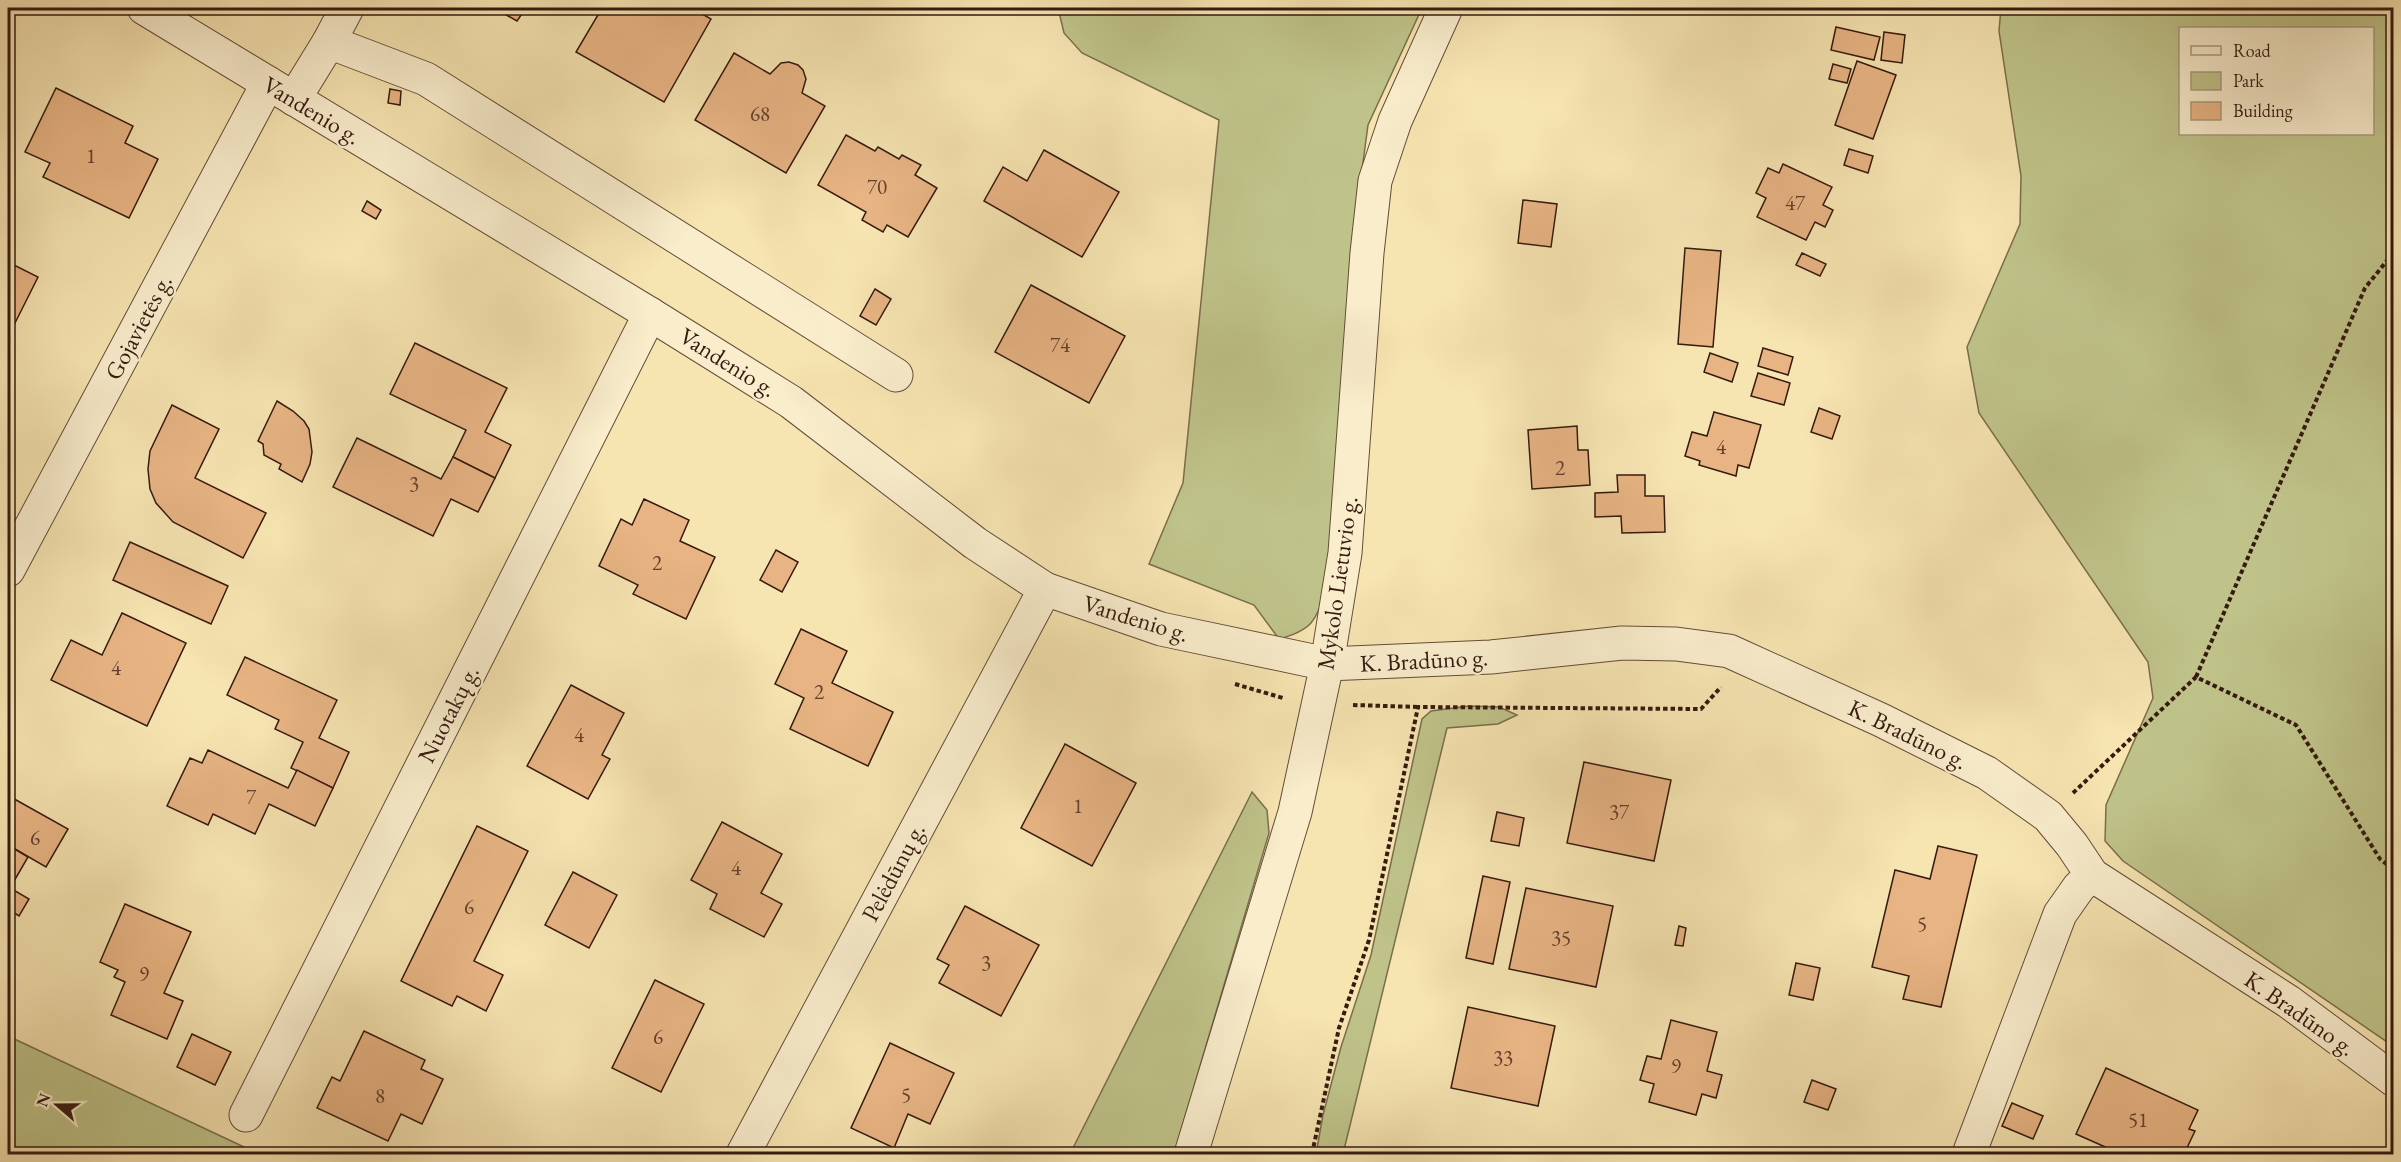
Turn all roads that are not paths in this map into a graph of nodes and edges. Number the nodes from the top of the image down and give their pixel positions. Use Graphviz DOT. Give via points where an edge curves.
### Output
graph roads {
  1 [pos="144,8"];
  2 [pos="347,8"];
  3 [pos="1446,8"];
  4 [pos="329,42"];
  5 [pos="281,91"];
  6 [pos="650,314"];
  7 [pos="896,375"];
  8 [pos="8,570"];
  9 [pos="1045,590"];
  10 [pos="1328,664"];
  11 [pos="2092,876"];
  12 [pos="2394,1080"];
  13 [pos="246,1115"];
  14 [pos="743,1155"];
  15 [pos="1191,1155"];
  16 [pos="1969,1155"];
  1 -- 5 [label="street, Vandenio g."];
  2 -- 4 [label="street, Gojavietės g."];
  3 -- 10 [label="street, Mykolo Lietuvio g." via="1395,121 1375,181 1345,553"];
  4 -- 5 [label="street, Gojavietės g."];
  4 -- 7 [label="street" via="426,79"];
  5 -- 6 [label="street, Vandenio g."];
  5 -- 8 [label="street, Gojavietės g."];
  6 -- 9 [label="street, Vandenio g." via="791,402 975,543"];
  6 -- 13 [label="street, Nuotakų g."];
  9 -- 10 [label="street, Vandenio g." via="1161,629"];
  9 -- 14 [label="street, Pelėdūnų g."];
  10 -- 11 [label="street, K. Bradūno g." via="1491,657 1622,643 1676,644 1729,651 1987,773 2048,816"];
  10 -- 15 [label="street, Mykolo Lietuvio g." via="1295,812"];
  11 -- 12 [label="street, K. Bradūno g." via="2289,1002"];
  11 -- 16 [label="street" via="2060,914"];
}
